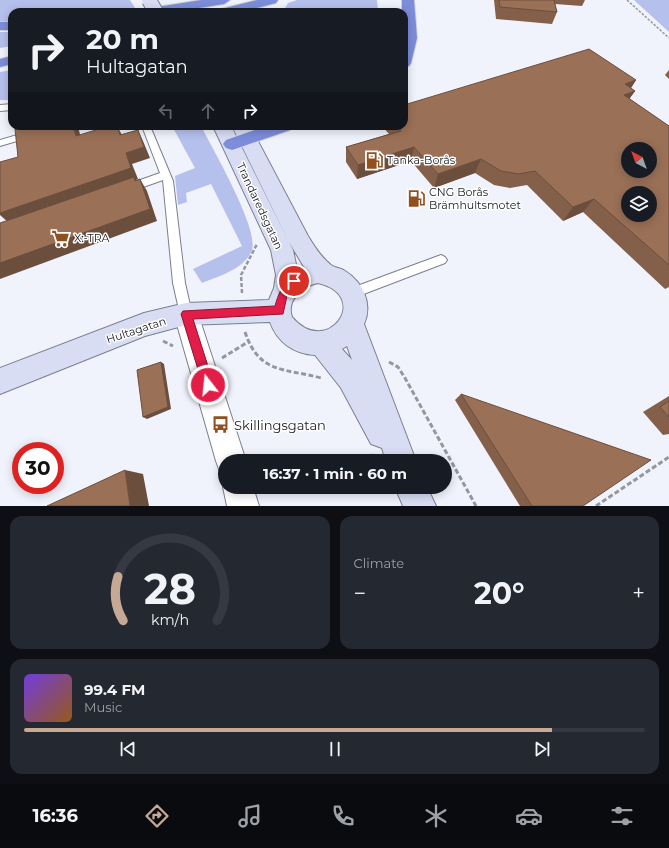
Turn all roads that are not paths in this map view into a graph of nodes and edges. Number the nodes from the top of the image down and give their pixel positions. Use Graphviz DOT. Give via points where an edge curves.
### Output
graph roads {
  1 [pos="224,0"];
  2 [pos="237,0"];
  3 [pos="272,0"];
  4 [pos="408,0"];
  5 [pos="175,8"];
  6 [pos="205,8"];
  7 [pos="241,8"];
  8 [pos="408,46"];
  9 [pos="44,130"];
  10 [pos="148,130"];
  11 [pos="236,131"];
  12 [pos="0,143"];
  13 [pos="166,175"];
  14 [pos="121,191"];
  15 [pos="441,260"];
  16 [pos="324,274"];
  17 [pos="353,293"];
  18 [pos="282,300"];
  19 [pos="186,314"];
  20 [pos="352,325"];
  21 [pos="321,343"];
  22 [pos="359,374"];
  23 [pos="0,380"];
  24 [pos="229,454"];
  25 [pos="393,454"];
  26 [pos="398,454"];
  27 [pos="240,494"];
  28 [pos="414,494"];
  29 [pos="243,506"];
  30 [pos="420,506"];
  1 -- 5 [label="highway"];
  2 -- 6 [label="highway"];
  3 -- 7 [label="highway"];
  4 -- 8 [label="highway"];
  9 -- 12 [label="lane"];
  10 -- 13 [label="lane"];
  11 -- 16 [label="street, Trandaredsgatan" via="300,242"];
  11 -- 18 [label="street, Trandaredsgatan" via="282,250 287,274"];
  13 -- 14 [label="lane"];
  13 -- 19 [label="lane" via="179,283"];
  15 -- 17 [label="lane"];
  16 -- 17 [label="street, Trandaredsgatan" via="341,280"];
  16 -- 18 [label="street, Trandaredsgatan" via="305,275 294,281"];
  17 -- 20 [label="street" via="357,309"];
  18 -- 19 [label="street, Hultagatan" via="242,312"];
  18 -- 21 [label="street, Trandaredsgatan" via="282,321 292,335 302,341"];
  19 -- 23 [label="street, Hultagatan" via="144,325"];
  19 -- 24 [label="street"];
  20 -- 21 [label="street, Trandaredsgatan" via="339,337"];
  20 -- 22 [label="street"];
  21 -- 22 [label="street"];
  22 -- 25 [label="street"];
  22 -- 26 [label="street"];
  27 -- 29 [label="street"];
  28 -- 30 [label="street"];
}
